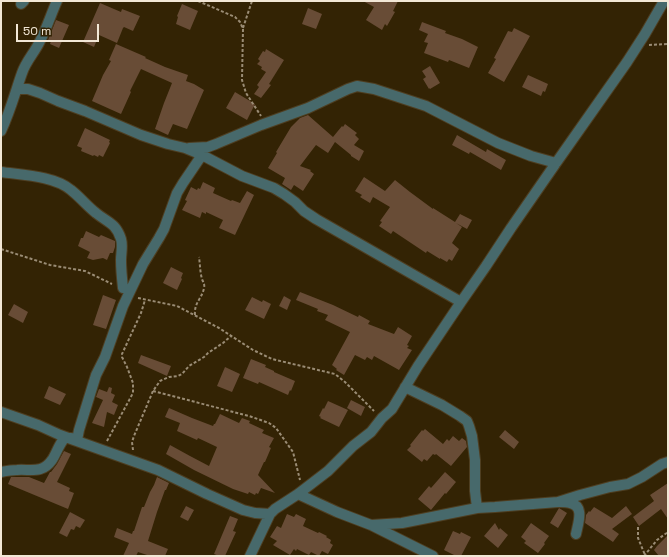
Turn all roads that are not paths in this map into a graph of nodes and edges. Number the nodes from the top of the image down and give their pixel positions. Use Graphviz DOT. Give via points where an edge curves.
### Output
graph roads {
  1 [pos="57,1"];
  2 [pos="664,1"];
  3 [pos="17,89"];
  4 [pos="1,131"];
  5 [pos="185,148"];
  6 [pos="202,155"];
  7 [pos="556,163"];
  8 [pos="1,172"];
  9 [pos="127,290"];
  10 [pos="460,302"];
  11 [pos="405,387"];
  12 [pos="1,413"];
  13 [pos="74,439"];
  14 [pos="668,462"];
  15 [pos="1,472"];
  16 [pos="300,492"];
  17 [pos="558,502"];
  18 [pos="477,508"];
  19 [pos="270,514"];
  20 [pos="370,525"];
  21 [pos="576,534"];
  22 [pos="250,556"];
  23 [pos="433,556"];
  1 -- 3 [label="street" via="43,35 22,72"];
  2 -- 7 [label="street" via="645,34"];
  3 -- 4 [label="street"];
  3 -- 5 [label="street" via="40,93 141,135"];
  5 -- 6 [label="street"];
  5 -- 7 [label="street" via="208,147 308,108 348,89 364,86 426,106 498,143"];
  6 -- 9 [label="street" via="177,193 164,229"];
  6 -- 10 [label="street" via="242,176 274,188 316,219"];
  7 -- 10 [label="street"];
  8 -- 9 [label="street" via="60,183 71,189 97,214 111,223 122,244 121,265"];
  9 -- 13 [label="street"];
  10 -- 11 [label="street"];
  11 -- 16 [label="street" via="392,409 371,432 328,471"];
  11 -- 18 [label="street" via="442,405 467,421 475,460"];
  12 -- 13 [label="street"];
  13 -- 15 [label="street" via="64,438 52,460 42,469"];
  13 -- 19 [label="street" via="158,470 243,510"];
  14 -- 17 [label="street" via="628,484"];
  16 -- 19 [label="street"];
  16 -- 20 [label="street" via="337,512"];
  17 -- 18 [label="street"];
  17 -- 21 [label="street" via="570,503 578,508 580,517"];
  18 -- 20 [label="street" via="402,523"];
  19 -- 22 [label="street"];
  20 -- 23 [label="street"];
}
